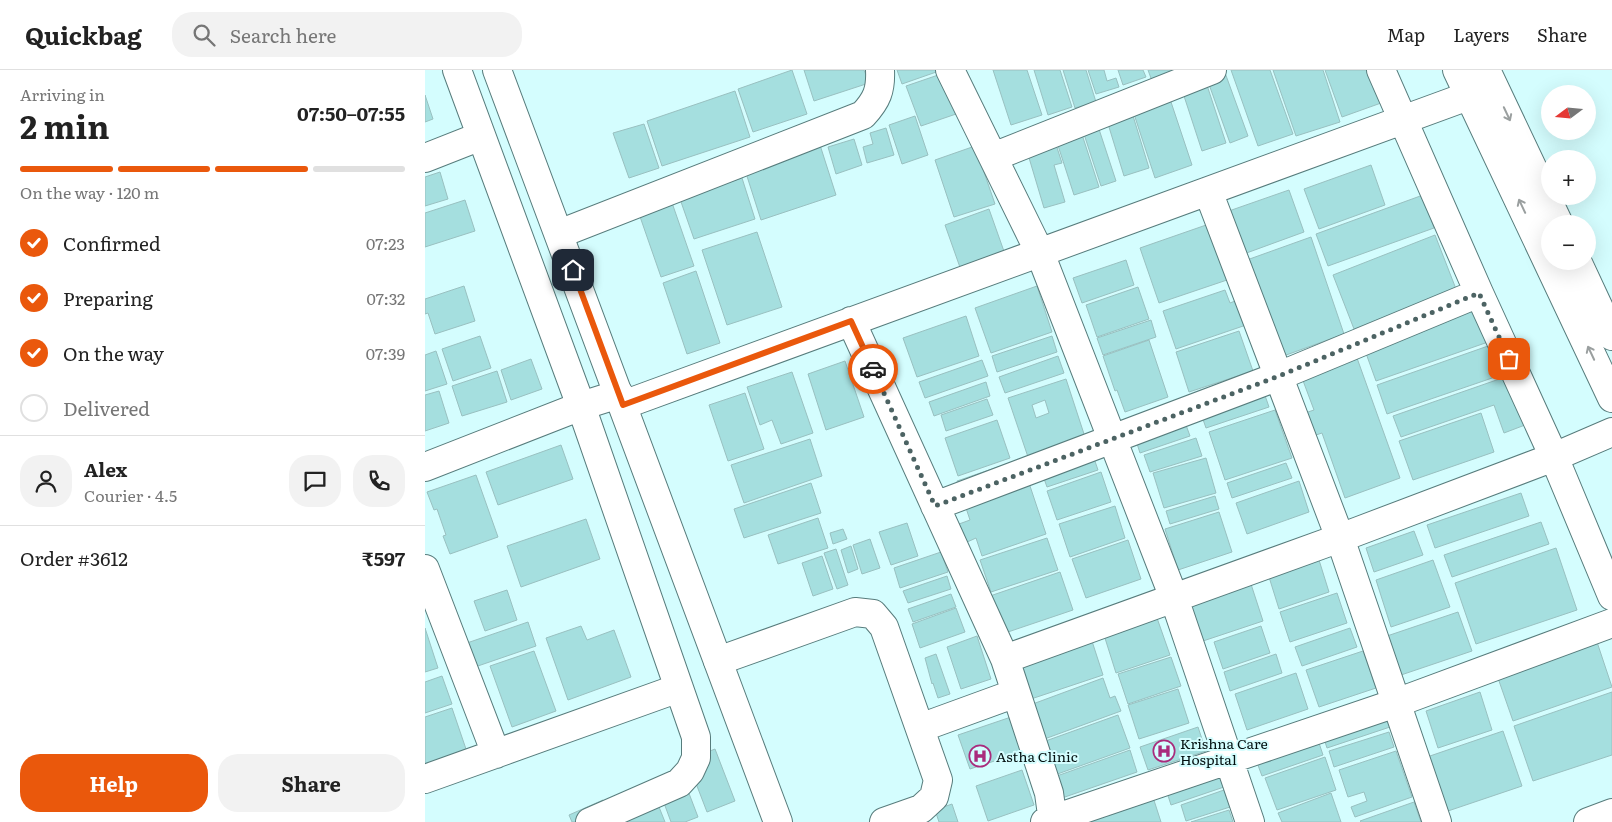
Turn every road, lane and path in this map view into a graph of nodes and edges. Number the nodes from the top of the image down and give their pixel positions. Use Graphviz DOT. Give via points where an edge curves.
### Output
graph roads {
  1 [pos="457,70"];
  2 [pos="497,70"];
  3 [pos="880,70"];
  4 [pos="951,70"];
  5 [pos="1212,70"];
  6 [pos="1381,70"];
  7 [pos="1457,70"];
  8 [pos="1483,84"];
  9 [pos="1403,120"];
  10 [pos="481,136"];
  11 [pos="993,157"];
  12 [pos="425,158"];
  13 [pos="1208,191"];
  14 [pos="1554,215"];
  15 [pos="559,234"];
  16 [pos="1040,253"];
  17 [pos="1581,270"];
  18 [pos="1479,293"];
  19 [pos="851,321"];
  20 [pos="1612,336"];
  21 [pos="1279,376"];
  22 [pos="1612,398"];
  23 [pos="621,400"];
  24 [pos="581,406"];
  25 [pos="1612,432"];
  26 [pos="1113,439"];
  27 [pos="1554,457"];
  28 [pos="425,467"];
  29 [pos="935,506"];
  30 [pos="1341,538"];
  31 [pos="425,569"];
  32 [pos="1612,596"];
  33 [pos="1174,598"];
  34 [pos="1612,623"];
  35 [pos="1005,659"];
  36 [pos="718,661"];
  37 [pos="679,688"];
  38 [pos="1016,694"];
  39 [pos="1396,703"];
  40 [pos="920,728"];
  41 [pos="496,754"];
  42 [pos="1229,760"];
  43 [pos="425,779"];
  44 [pos="1612,812"];
  45 [pos="1051,821"];
  46 [pos="590,822"];
  47 [pos="777,822"];
  48 [pos="884,822"];
  49 [pos="1250,822"];
  50 [pos="1437,822"];
  51 [pos="1588,822"];
  1 -- 10 [label="street"];
  2 -- 15 [label="street"];
  3 -- 15 [label="street" via="881,85 874,104 863,115"];
  4 -- 11 [label="street"];
  5 -- 11 [label="street"];
  6 -- 9 [label="street"];
  7 -- 8 [label="street"];
  8 -- 9 [label="street"];
  8 -- 14 [label="street, one-way"];
  22 -- 8 [label="street, one-way"];
  9 -- 13 [label="street"];
  9 -- 18 [label="street"];
  10 -- 12 [label="street"];
  10 -- 24 [label="street"];
  11 -- 16 [label="street"];
  13 -- 16 [label="street"];
  13 -- 21 [label="street"];
  15 -- 23 [label="street"];
  16 -- 19 [label="street"];
  16 -- 26 [label="street"];
  17 -- 20 [label="street"];
  18 -- 21 [label="street"];
  18 -- 27 [label="street"];
  19 -- 23 [label="street"];
  19 -- 29 [label="street"];
  21 -- 26 [label="street"];
  21 -- 30 [label="street"];
  23 -- 24 [label="street"];
  23 -- 36 [label="street"];
  24 -- 28 [label="street"];
  24 -- 37 [label="street"];
  25 -- 27 [label="street"];
  26 -- 29 [label="street"];
  26 -- 33 [label="street"];
  27 -- 30 [label="street"];
  27 -- 32 [label="street"];
  29 -- 35 [label="street"];
  30 -- 33 [label="street"];
  30 -- 39 [label="street"];
  31 -- 41 [label="street"];
  33 -- 35 [label="street"];
  33 -- 42 [label="street"];
  34 -- 39 [label="street"];
  35 -- 38 [label="street"];
  36 -- 40 [label="street" via="855,612 873,614 884,627"];
  36 -- 47 [label="street"];
  37 -- 41 [label="street"];
  37 -- 46 [label="street" via="696,737 695,758 690,771 679,783"];
  38 -- 40 [label="street"];
  38 -- 45 [label="street" via="1049,793"];
  39 -- 42 [label="street"];
  39 -- 50 [label="street"];
  40 -- 48 [label="street" via="938,780 935,797 921,809"];
  41 -- 43 [label="street"];
  42 -- 45 [label="street"];
  42 -- 49 [label="street"];
  44 -- 51 [label="street"];
}
